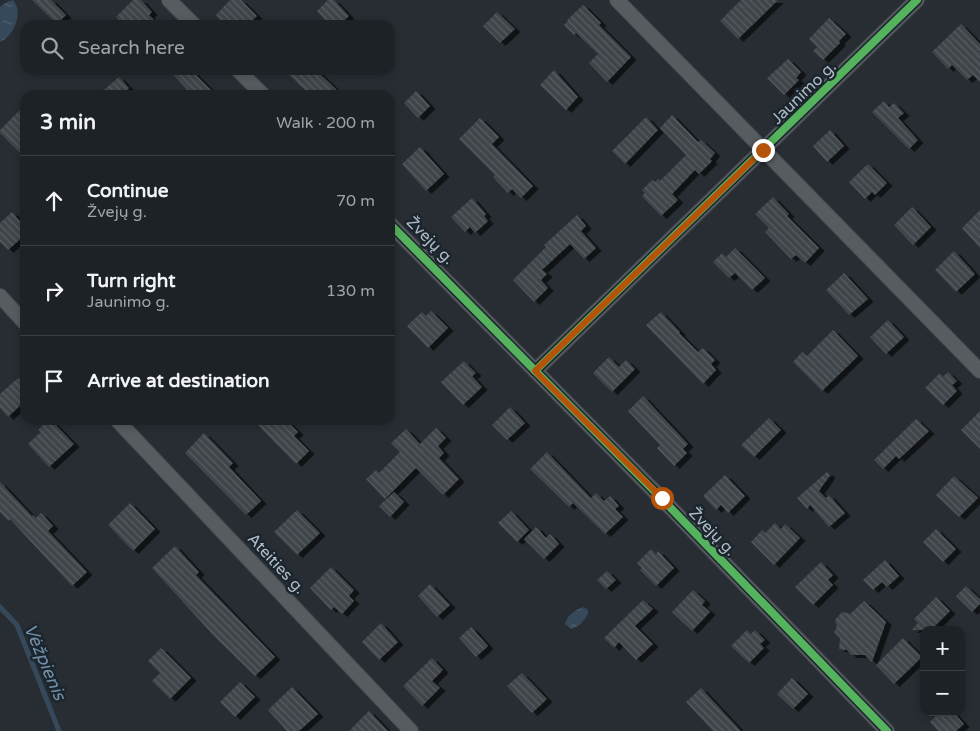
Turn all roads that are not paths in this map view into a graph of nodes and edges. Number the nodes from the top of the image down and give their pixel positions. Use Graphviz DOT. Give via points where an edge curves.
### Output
graph roads {
  1 [pos="169,0"];
  2 [pos="617,0"];
  3 [pos="917,0"];
  4 [pos="189,20"];
  5 [pos="243,75"];
  6 [pos="258,90"];
  7 [pos="763,150"];
  8 [pos="395,229"];
  9 [pos="0,296"];
  10 [pos="20,318"];
  11 [pos="535,371"];
  12 [pos="980,371"];
  13 [pos="122,425"];
  14 [pos="411,731"];
  15 [pos="887,731"];
  1 -- 4 [label="street"];
  2 -- 7 [label="street"];
  3 -- 7 [label="street, Jaunimo g."];
  5 -- 6 [label="street"];
  7 -- 11 [label="street, Jaunimo g."];
  7 -- 12 [label="street"];
  8 -- 11 [label="street, Žvejų g."];
  9 -- 10 [label="street"];
  11 -- 15 [label="street, Žvejų g."];
  13 -- 14 [label="street, Ateities g."];
}
